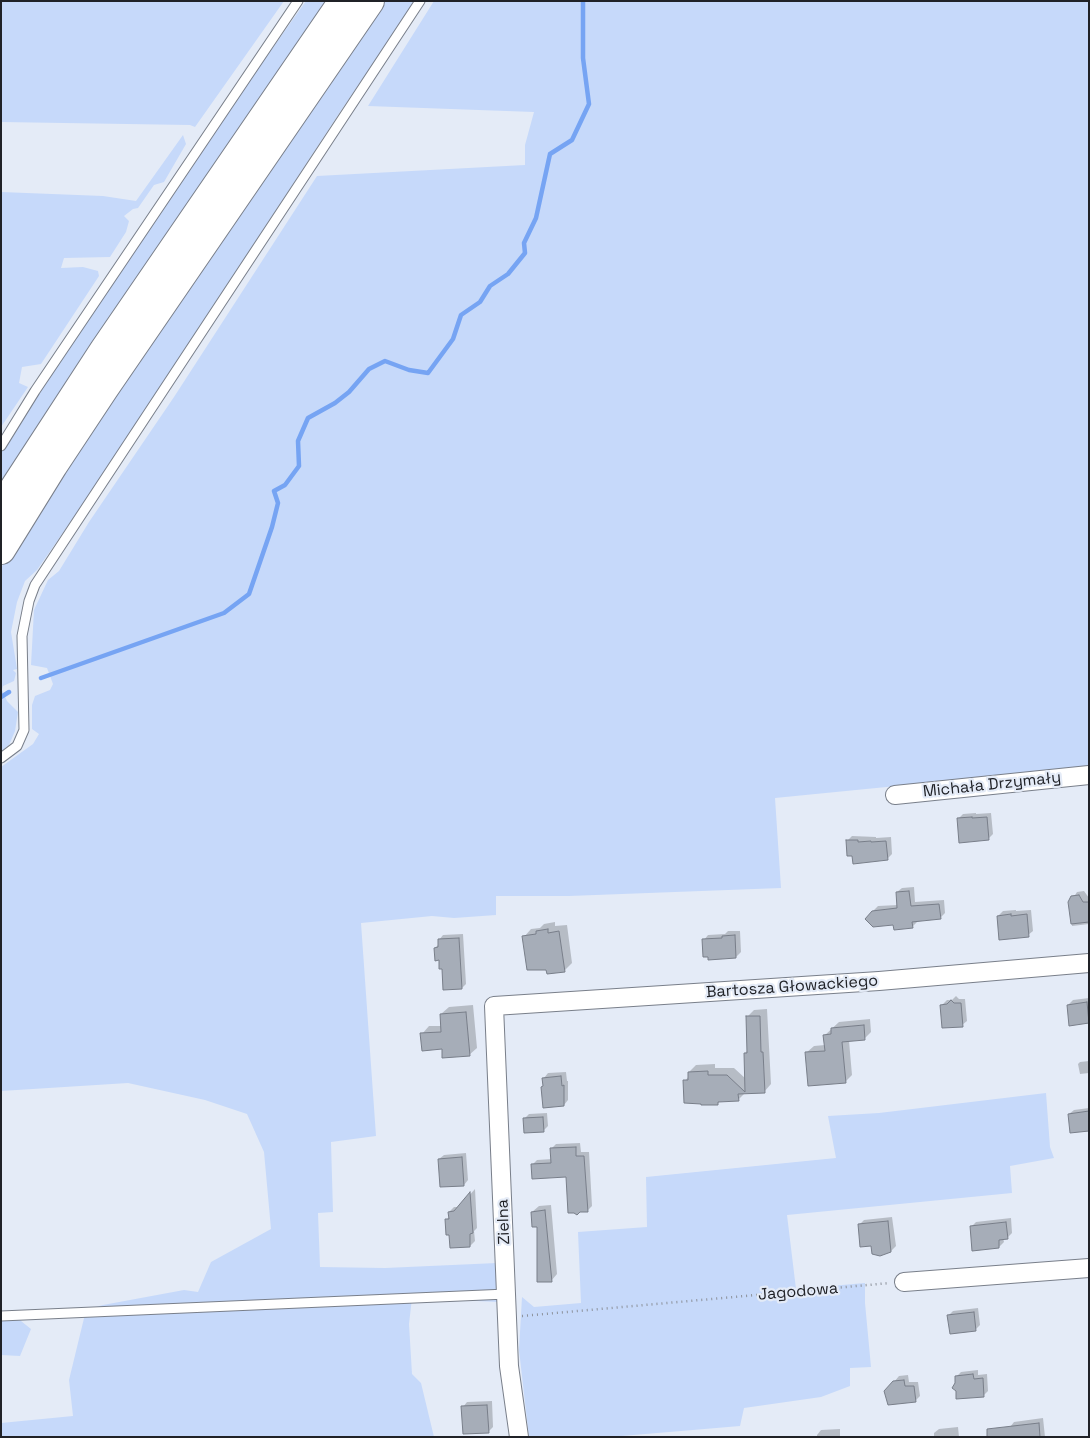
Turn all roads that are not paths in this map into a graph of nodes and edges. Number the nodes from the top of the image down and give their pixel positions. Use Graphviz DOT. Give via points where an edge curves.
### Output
graph roads {
  1 [pos="298,1"];
  2 [pos="343,1"];
  3 [pos="370,1"];
  4 [pos="420,1"];
  5 [pos="1,446"];
  6 [pos="1,508"];
  7 [pos="1,550"];
  8 [pos="1,758"];
  9 [pos="1089,775"];
  10 [pos="895,795"];
  11 [pos="1089,963"];
  12 [pos="494,1006"];
  13 [pos="1089,1268"];
  14 [pos="904,1282"];
  15 [pos="506,1294"];
  16 [pos="1,1316"];
  17 [pos="519,1437"];
  1 -- 5 [label="lane" via="35,390"];
  2 -- 6 [label="main road" via="104,350"];
  3 -- 7 [label="main road" via="104,389"];
  4 -- 8 [label="lane" via="35,585 22,636 24,730 17,746"];
  9 -- 10 [label="street, Michała Drzymały"];
  11 -- 12 [label="street, Bartosza Głowackiego" via="879,982"];
  12 -- 15 [label="street, Zielna"];
  13 -- 14 [label="street"];
  15 -- 16 [label="lane"];
  15 -- 17 [label="street, Zielna" via="509,1366"];
}
